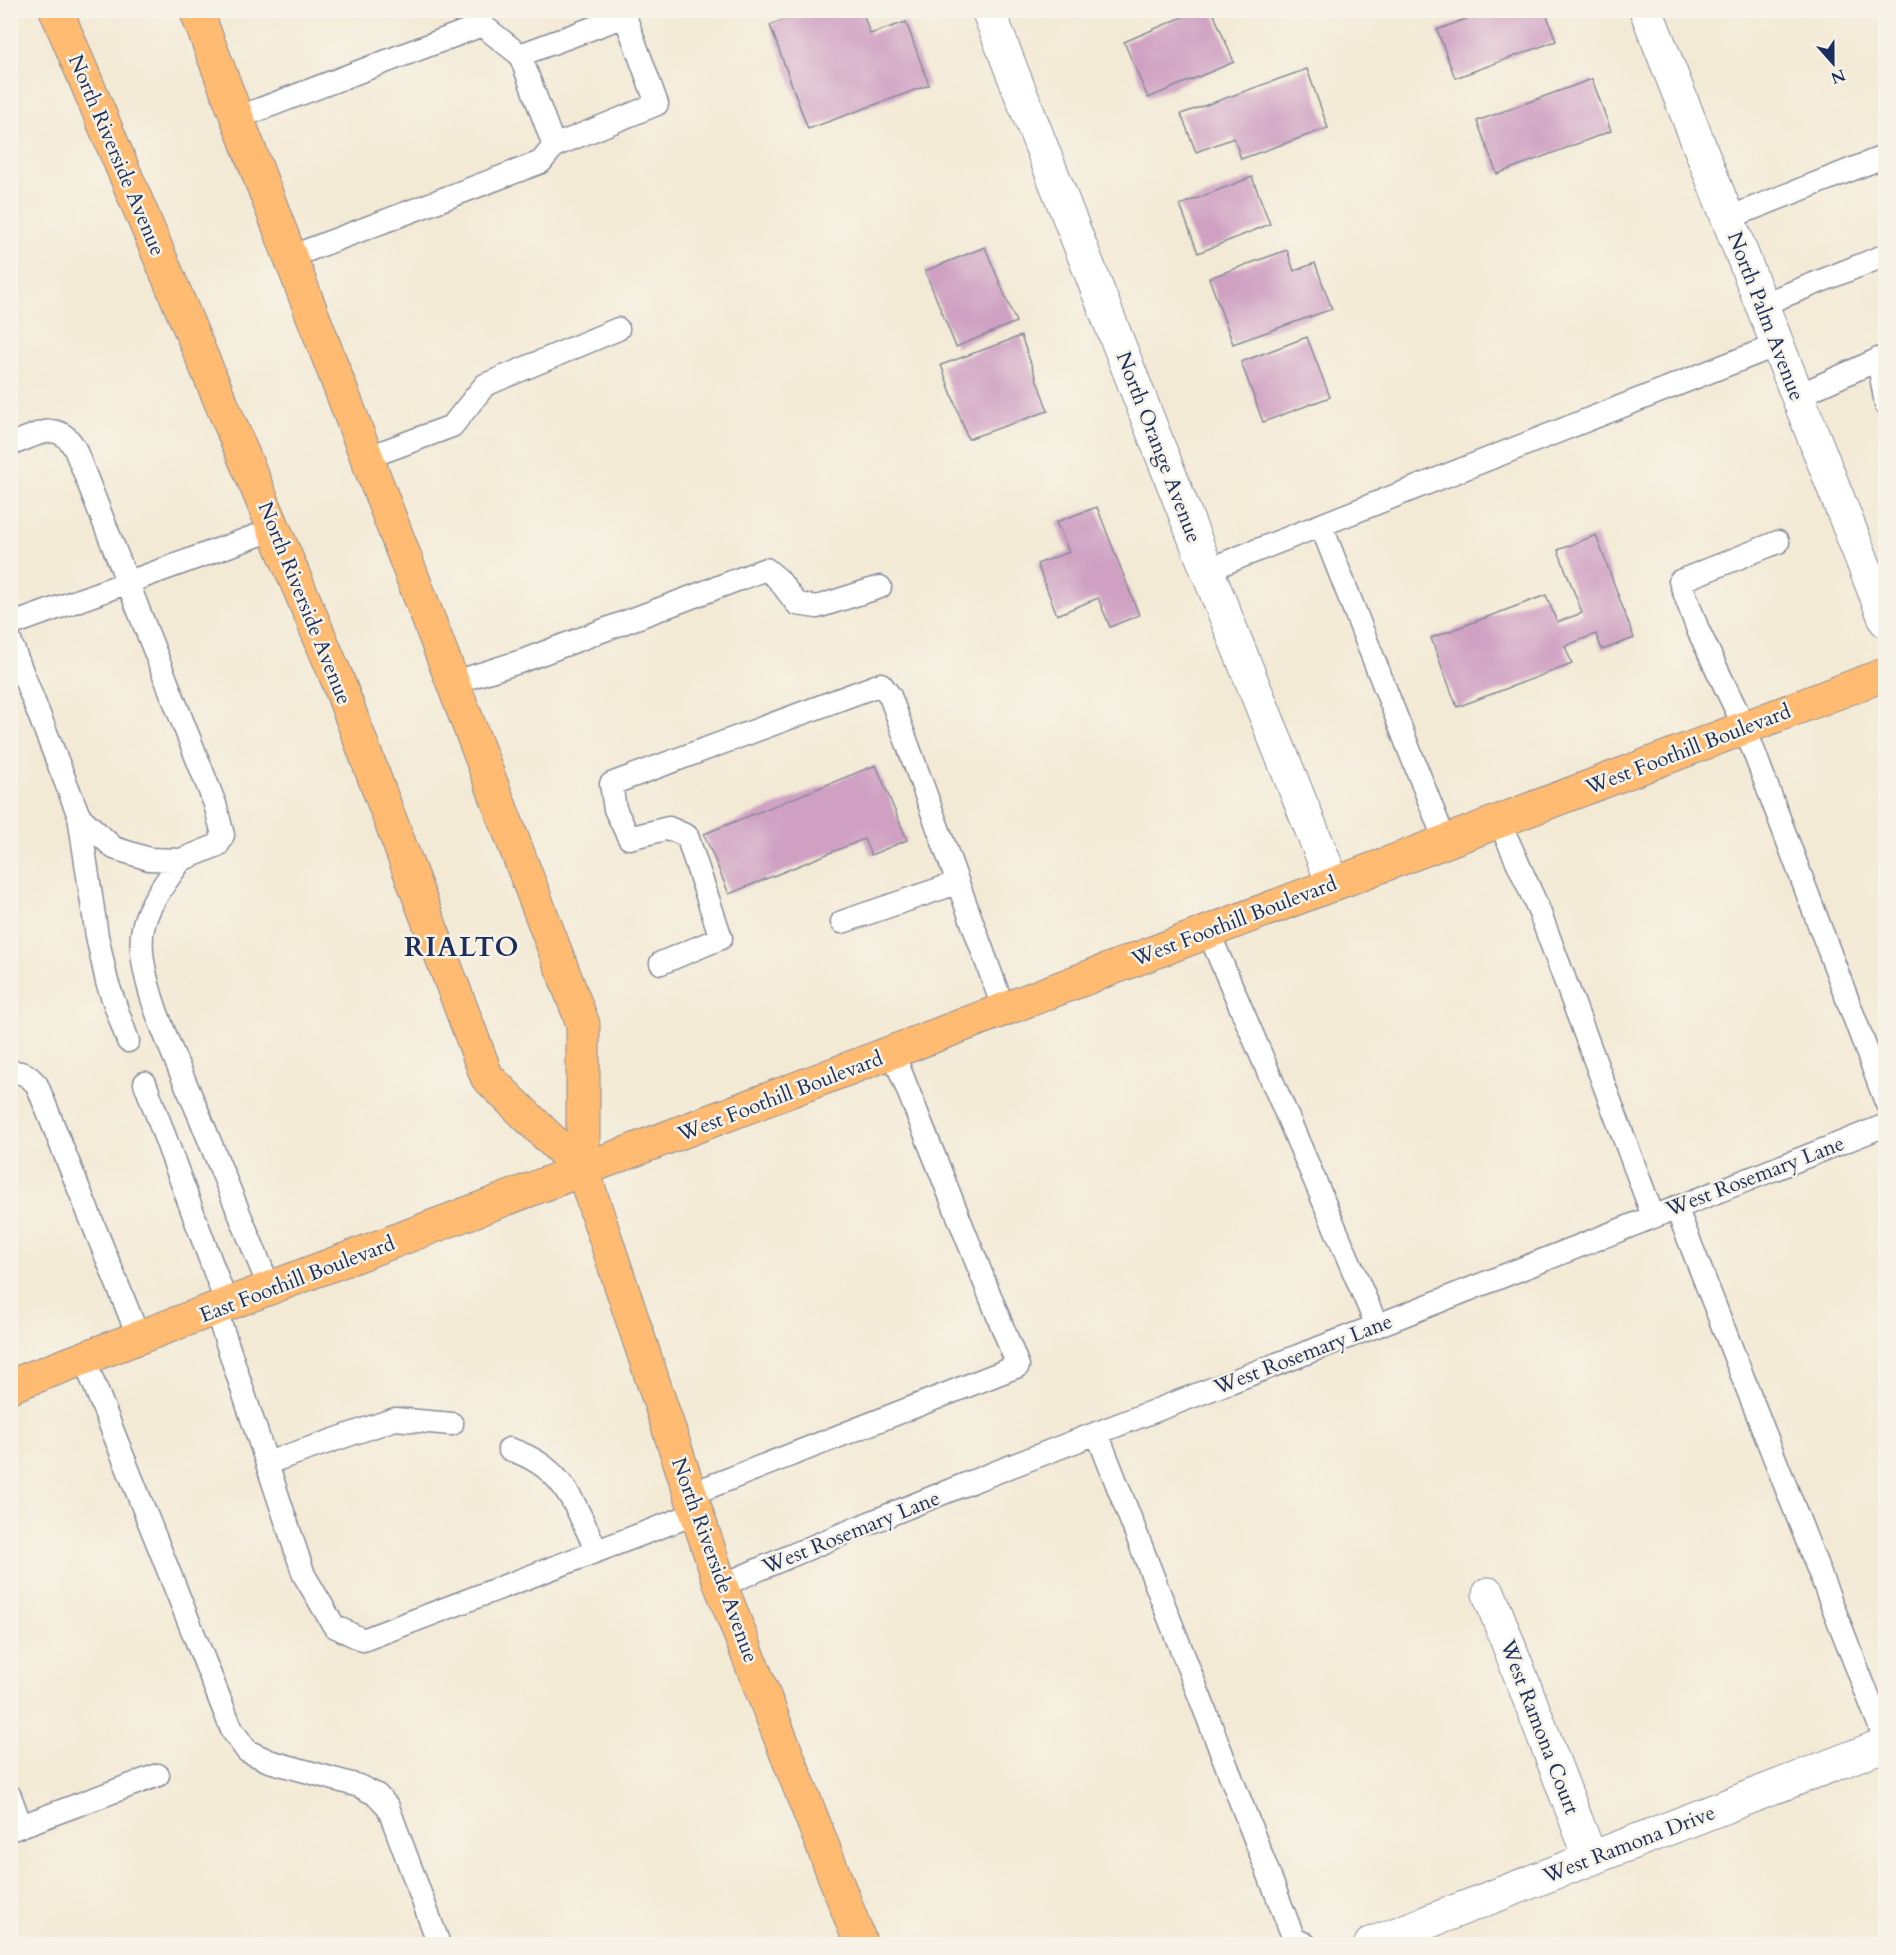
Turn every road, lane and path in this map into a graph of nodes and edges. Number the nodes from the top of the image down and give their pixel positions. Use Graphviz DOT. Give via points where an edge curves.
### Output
graph roads {
  1 [pos="56,10"];
  2 [pos="196,10"];
  3 [pos="988,10"];
  4 [pos="1646,10"];
  5 [pos="520,55"];
  6 [pos="237,118"];
  7 [pos="554,146"];
  8 [pos="1886,156"];
  9 [pos="1728,218"];
  10 [pos="1886,255"];
  11 [pos="290,257"];
  12 [pos="1761,305"];
  13 [pos="618,329"];
  14 [pos="1777,345"];
  15 [pos="1882,358"];
  16 [pos="1797,396"];
  17 [pos="1886,404"];
  18 [pos="10,445"];
  19 [pos="366,458"];
  20 [pos="1322,525"];
  21 [pos="275,529"];
  22 [pos="1778,542"];
  23 [pos="1207,570"];
  24 [pos="128,584"];
  25 [pos="880,587"];
  26 [pos="1886,621"];
  27 [pos="10,625"];
  28 [pos="10,641"];
  29 [pos="1886,675"];
  30 [pos="452,684"];
  31 [pos="1745,728"];
  32 [pos="79,816"];
  33 [pos="1499,821"];
  34 [pos="1445,841"];
  35 [pos="181,860"];
  36 [pos="957,883"];
  37 [pos="1333,883"];
  38 [pos="842,922"];
  39 [pos="1208,931"];
  40 [pos="661,963"];
  41 [pos="1004,1010"];
  42 [pos="128,1041"];
  43 [pos="893,1053"];
  44 [pos="10,1072"];
  45 [pos="145,1083"];
  46 [pos="1886,1102"];
  47 [pos="1886,1125"];
  48 [pos="584,1171"];
  49 [pos="1676,1207"];
  50 [pos="1653,1216"];
  51 [pos="270,1289"];
  52 [pos="221,1307"];
  53 [pos="1377,1326"];
  54 [pos="139,1338"];
  55 [pos="84,1359"];
  56 [pos="10,1386"];
  57 [pos="452,1424"];
  58 [pos="1097,1432"];
  59 [pos="509,1449"];
  60 [pos="267,1463"];
  61 [pos="694,1503"];
  62 [pos="597,1551"];
  63 [pos="721,1586"];
  64 [pos="1489,1594"];
  65 [pos="1886,1743"];
  66 [pos="158,1775"];
  67 [pos="10,1796"];
  68 [pos="16,1828"];
  69 [pos="1591,1859"];
  70 [pos="439,1944"];
  71 [pos="861,1944"];
  72 [pos="1305,1944"];
  73 [pos="1371,1944"];
  1 -- 21 [label="main road, North Riverside Avenue"];
  2 -- 6 [label="main road, North Riverside Avenue"];
  3 -- 23 [label="street, North Orange Avenue"];
  4 -- 9 [label="street, North Palm Avenue"];
  5 -- 6 [label="lane" via="482,25"];
  5 -- 7 [label="lane"];
  5 -- 7 [label="lane" via="625,16 657,104"];
  6 -- 11 [label="main road, North Riverside Avenue"];
  7 -- 11 [label="lane" via="541,162"];
  8 -- 9 [label="lane"];
  9 -- 12 [label="street, North Palm Avenue"];
  10 -- 12 [label="lane"];
  11 -- 19 [label="main road, North Riverside Avenue"];
  12 -- 14 [label="street, North Palm Avenue"];
  13 -- 19 [label="lane" via="484,385 452,426"];
  14 -- 16 [label="street, North Palm Avenue"];
  14 -- 20 [label="lane"];
  15 -- 16 [label="lane"];
  15 -- 17 [label="lane"];
  16 -- 26 [label="street, North Palm Avenue"];
  18 -- 24 [label="lane" via="46,432 58,431 69,437"];
  19 -- 30 [label="main road, North Riverside Avenue"];
  20 -- 23 [label="lane"];
  20 -- 34 [label="lane"];
  21 -- 24 [label="lane"];
  21 -- 48 [label="main road, North Riverside Avenue" via="336,676 487,1077"];
  22 -- 31 [label="lane" via="1680,582 1698,630"];
  23 -- 37 [label="street, North Orange Avenue"];
  24 -- 27 [label="lane"];
  24 -- 35 [label="lane" via="221,823 223,835 218,845"];
  25 -- 30 [label="lane" via="817,608 797,604 766,569"];
  28 -- 32 [label="lane"];
  29 -- 31 [label="main road, West Foothill Boulevard"];
  30 -- 48 [label="main road, North Riverside Avenue" via="582,1024"];
  31 -- 33 [label="main road, West Foothill Boulevard"];
  31 -- 46 [label="lane"];
  32 -- 35 [label="lane" via="114,848 149,859"];
  32 -- 42 [label="lane" via="107,982"];
  33 -- 34 [label="main road, West Foothill Boulevard"];
  33 -- 50 [label="lane" via="1538,908"];
  34 -- 37 [label="main road, West Foothill Boulevard"];
  35 -- 51 [label="lane" via="147,912 142,950 146,976"];
  36 -- 38 [label="lane"];
  36 -- 40 [label="lane" via="890,696 881,684 611,784 615,809 629,837 669,828 687,836 721,938"];
  36 -- 41 [label="lane"];
  37 -- 39 [label="main road, West Foothill Boulevard"];
  39 -- 41 [label="main road, West Foothill Boulevard"];
  39 -- 53 [label="lane"];
  41 -- 43 [label="main road, West Foothill Boulevard"];
  43 -- 48 [label="main road, West Foothill Boulevard"];
  43 -- 61 [label="lane" via="1018,1366"];
  44 -- 54 [label="lane" via="29,1076 37,1085"];
  45 -- 52 [label="lane"];
  47 -- 49 [label="lane, West Rosemary Lane"];
  48 -- 51 [label="main road, East Foothill Boulevard"];
  48 -- 61 [label="main road, North Riverside Avenue"];
  49 -- 50 [label="lane, West Rosemary Lane"];
  49 -- 65 [label="lane"];
  50 -- 53 [label="lane, West Rosemary Lane"];
  51 -- 52 [label="main road, East Foothill Boulevard"];
  52 -- 54 [label="main road, East Foothill Boulevard"];
  52 -- 60 [label="lane"];
  53 -- 58 [label="lane, West Rosemary Lane"];
  54 -- 55 [label="main road, East Foothill Boulevard"];
  55 -- 56 [label="main road, East Foothill Boulevard"];
  55 -- 70 [label="lane" via="232,1730 247,1751 269,1761 359,1786 377,1795 388,1807"];
  57 -- 60 [label="lane" via="395,1419"];
  58 -- 63 [label="lane, West Rosemary Lane"];
  58 -- 72 [label="lane" via="1294,1939"];
  59 -- 62 [label="lane" via="532,1457 563,1482"];
  60 -- 62 [label="lane" via="304,1575 334,1626 363,1640"];
  61 -- 62 [label="lane"];
  61 -- 63 [label="main road, North Riverside Avenue"];
  63 -- 71 [label="main road, North Riverside Avenue"];
  64 -- 69 [label="street, West Ramona Court"];
  65 -- 69 [label="street, West Ramona Drive"];
  66 -- 68 [label="lane"];
  67 -- 68 [label="lane"];
  69 -- 73 [label="street, West Ramona Drive"];
}
